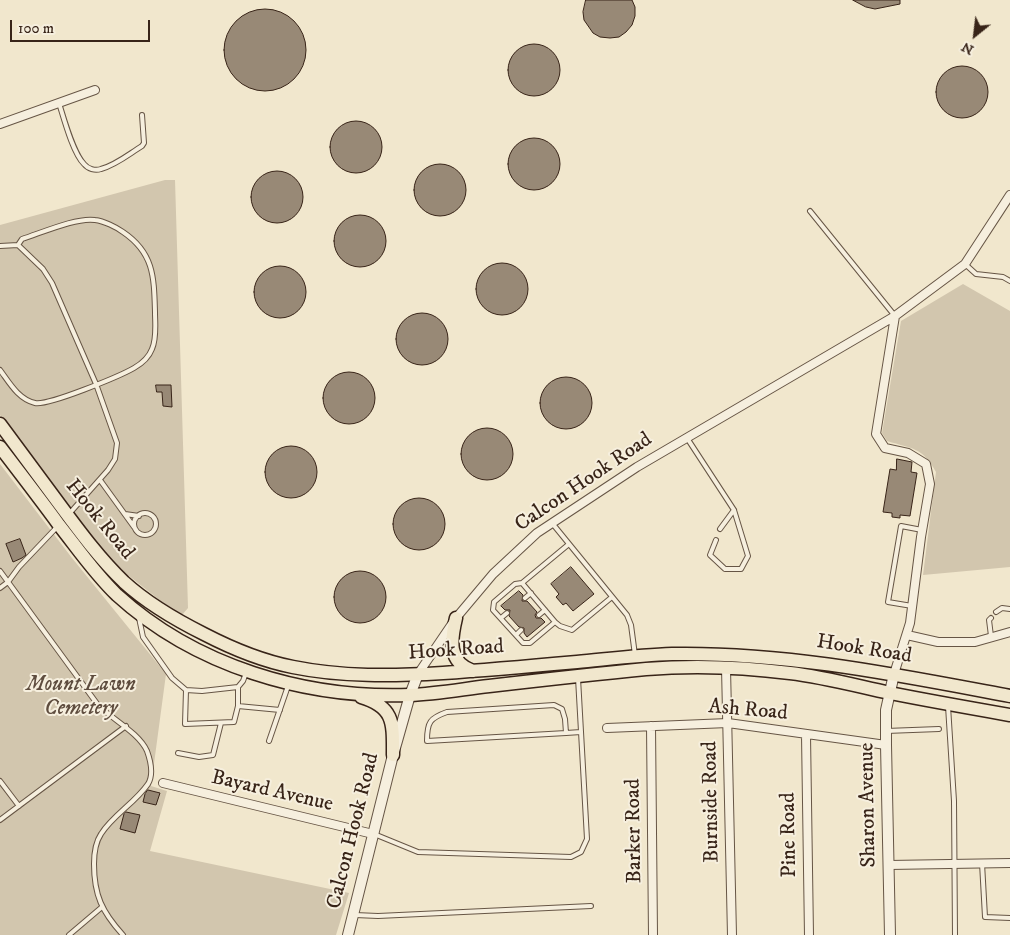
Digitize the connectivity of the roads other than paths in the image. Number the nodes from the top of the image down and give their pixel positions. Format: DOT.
graph roads {
  1 [pos="95,90"];
  2 [pos="59,103"];
  3 [pos="142,115"];
  4 [pos="0,124"];
  5 [pos="1010,195"];
  6 [pos="810,211"];
  7 [pos="18,245"];
  8 [pos="0,246"];
  9 [pos="965,264"];
  10 [pos="1010,281"];
  11 [pos="895,316"];
  12 [pos="0,370"];
  13 [pos="96,384"];
  14 [pos="0,424"];
  15 [pos="687,438"];
  16 [pos="0,447"];
  17 [pos="100,480"];
  18 [pos="734,510"];
  19 [pos="124,514"];
  20 [pos="139,516"];
  21 [pos="64,520"];
  22 [pos="552,523"];
  23 [pos="134,526"];
  24 [pos="720,529"];
  25 [pos="922,530"];
  26 [pos="716,540"];
  27 [pos="569,544"];
  28 [pos="0,571"];
  29 [pos="8,582"];
  30 [pos="522,583"];
  31 [pos="0,588"];
  32 [pos="531,593"];
  33 [pos="612,597"];
  34 [pos="525,598"];
  35 [pos="912,606"];
  36 [pos="1010,609"];
  37 [pos="545,610"];
  38 [pos="138,612"];
  39 [pos="996,612"];
  40 [pos="507,613"];
  41 [pos="539,615"];
  42 [pos="456,618"];
  43 [pos="501,618"];
  44 [pos="991,618"];
  45 [pos="555,622"];
  46 [pos="522,630"];
  47 [pos="1010,632"];
  48 [pos="516,635"];
  49 [pos="907,635"];
  50 [pos="991,636"];
  51 [pos="635,657"];
  52 [pos="726,668"];
  53 [pos="247,670"];
  54 [pos="473,671"];
  55 [pos="418,674"];
  56 [pos="894,674"];
  57 [pos="578,675"];
  58 [pos="289,684"];
  59 [pos="238,687"];
  60 [pos="186,690"];
  61 [pos="336,691"];
  62 [pos="890,693"];
  63 [pos="410,695"];
  64 [pos="1010,696"];
  65 [pos="948,704"];
  66 [pos="238,706"];
  67 [pos="280,710"];
  68 [pos="1010,715"];
  69 [pos="221,723"];
  70 [pos="728,723"];
  71 [pos="126,726"];
  72 [pos="651,726"];
  73 [pos="607,728"];
  74 [pos="939,729"];
  75 [pos="886,731"];
  76 [pos="581,732"];
  77 [pos="566,733"];
  78 [pos="806,735"];
  79 [pos="269,741"];
  80 [pos="886,745"];
  81 [pos="178,753"];
  82 [pos="393,755"];
  83 [pos="0,781"];
  84 [pos="164,784"];
  85 [pos="19,806"];
  86 [pos="0,820"];
  87 [pos="373,834"];
  88 [pos="1010,863"];
  89 [pos="953,864"];
  90 [pos="982,864"];
  91 [pos="889,865"];
  92 [pos="591,906"];
  93 [pos="102,907"];
  94 [pos="353,914"];
  95 [pos="1010,918"];
  96 [pos="68,935"];
  97 [pos="123,935"];
  98 [pos="348,935"];
  99 [pos="654,935"];
  100 [pos="732,935"];
  101 [pos="809,935"];
  102 [pos="890,935"];
  103 [pos="955,935"];
  1 -- 2 [label="street"];
  2 -- 3 [label="lane"];
  2 -- 4 [label="street"];
  5 -- 9 [label="street, Calcon Hook Road"];
  6 -- 11 [label="lane"];
  7 -- 8 [label="lane"];
  7 -- 13 [label="lane"];
  7 -- 13 [label="lane"];
  9 -- 10 [label="lane"];
  9 -- 11 [label="street, Calcon Hook Road"];
  11 -- 15 [label="street, Calcon Hook Road"];
  11 -- 25 [label="street"];
  12 -- 13 [label="lane"];
  13 -- 17 [label="lane"];
  14 -- 21 [label="main road, Hook Road"];
  15 -- 18 [label="lane"];
  15 -- 22 [label="street, Calcon Hook Road"];
  16 -- 21 [label="main road, Hook Road"];
  17 -- 19 [label="lane"];
  17 -- 21 [label="lane"];
  18 -- 24 [label="lane"];
  18 -- 26 [label="lane"];
  19 -- 20 [label="lane"];
  19 -- 23 [label="lane"];
  20 -- 23 [label="lane"];
  20 -- 23 [label="lane"];
  21 -- 29 [label="lane"];
  21 -- 38 [label="main road, Hook Road"];
  21 -- 55 [label="main road, Hook Road"];
  22 -- 27 [label="lane"];
  22 -- 42 [label="street, Calcon Hook Road"];
  25 -- 35 [label="street"];
  25 -- 35 [label="lane"];
  27 -- 30 [label="lane"];
  27 -- 33 [label="lane"];
  28 -- 29 [label="lane"];
  29 -- 31 [label="lane"];
  29 -- 71 [label="lane"];
  30 -- 32 [label="lane"];
  30 -- 43 [label="lane"];
  32 -- 34 [label="lane"];
  32 -- 37 [label="lane"];
  33 -- 45 [label="lane"];
  33 -- 51 [label="lane"];
  35 -- 49 [label="street"];
  36 -- 39 [label="lane"];
  37 -- 41 [label="lane"];
  37 -- 45 [label="lane"];
  38 -- 53 [label="main road, Hook Road"];
  38 -- 60 [label="lane"];
  40 -- 43 [label="lane"];
  42 -- 54 [label="main road"];
  42 -- 55 [label="street, Calcon Hook Road"];
  43 -- 48 [label="lane"];
  44 -- 50 [label="lane"];
  45 -- 48 [label="lane"];
  46 -- 48 [label="lane"];
  47 -- 50 [label="street"];
  49 -- 50 [label="street"];
  49 -- 56 [label="street"];
  51 -- 54 [label="main road, Hook Road"];
  51 -- 56 [label="main road, Hook Road"];
  52 -- 57 [label="main road, Hook Road"];
  52 -- 62 [label="main road, Hook Road"];
  52 -- 70 [label="street, Burnside Road"];
  53 -- 58 [label="main road, Hook Road"];
  53 -- 59 [label="lane"];
  54 -- 55 [label="main road, Hook Road"];
  55 -- 63 [label="street, Calcon Hook Road"];
  56 -- 62 [label="street, Sharon Avenue"];
  56 -- 64 [label="main road, Hook Road"];
  57 -- 63 [label="main road, Hook Road"];
  57 -- 76 [label="lane"];
  58 -- 61 [label="main road, Hook Road"];
  58 -- 67 [label="lane"];
  59 -- 60 [label="lane"];
  59 -- 66 [label="lane"];
  60 -- 69 [label="lane"];
  61 -- 63 [label="main road, Hook Road"];
  61 -- 82 [label="main road"];
  62 -- 65 [label="main road, Hook Road"];
  62 -- 75 [label="street, Sharon Avenue"];
  63 -- 82 [label="street, Calcon Hook Road"];
  65 -- 68 [label="main road, Hook Road"];
  65 -- 89 [label="lane"];
  66 -- 67 [label="lane"];
  66 -- 69 [label="lane"];
  67 -- 79 [label="lane"];
  69 -- 81 [label="lane"];
  70 -- 72 [label="street, Ash Road"];
  70 -- 78 [label="street, Ash Road"];
  70 -- 100 [label="street, Burnside Road"];
  71 -- 85 [label="lane"];
  71 -- 93 [label="lane"];
  72 -- 73 [label="street, Ash Road"];
  72 -- 99 [label="street, Barker Road"];
  74 -- 75 [label="lane"];
  75 -- 80 [label="street, Sharon Avenue"];
  76 -- 77 [label="lane"];
  76 -- 87 [label="lane"];
  77 -- 77 [label="lane"];
  78 -- 80 [label="street, Ash Road"];
  78 -- 101 [label="street, Pine Road"];
  80 -- 91 [label="street, Sharon Avenue"];
  82 -- 87 [label="street, Calcon Hook Road"];
  83 -- 85 [label="lane"];
  84 -- 87 [label="street, Bayard Avenue"];
  85 -- 86 [label="lane"];
  87 -- 94 [label="street, Calcon Hook Road"];
  88 -- 90 [label="street"];
  89 -- 90 [label="street"];
  89 -- 91 [label="street"];
  89 -- 103 [label="lane"];
  90 -- 95 [label="lane"];
  91 -- 102 [label="street, Sharon Avenue"];
  92 -- 94 [label="lane"];
  93 -- 96 [label="lane"];
  93 -- 97 [label="lane"];
  94 -- 98 [label="street, Calcon Hook Road"];
}
